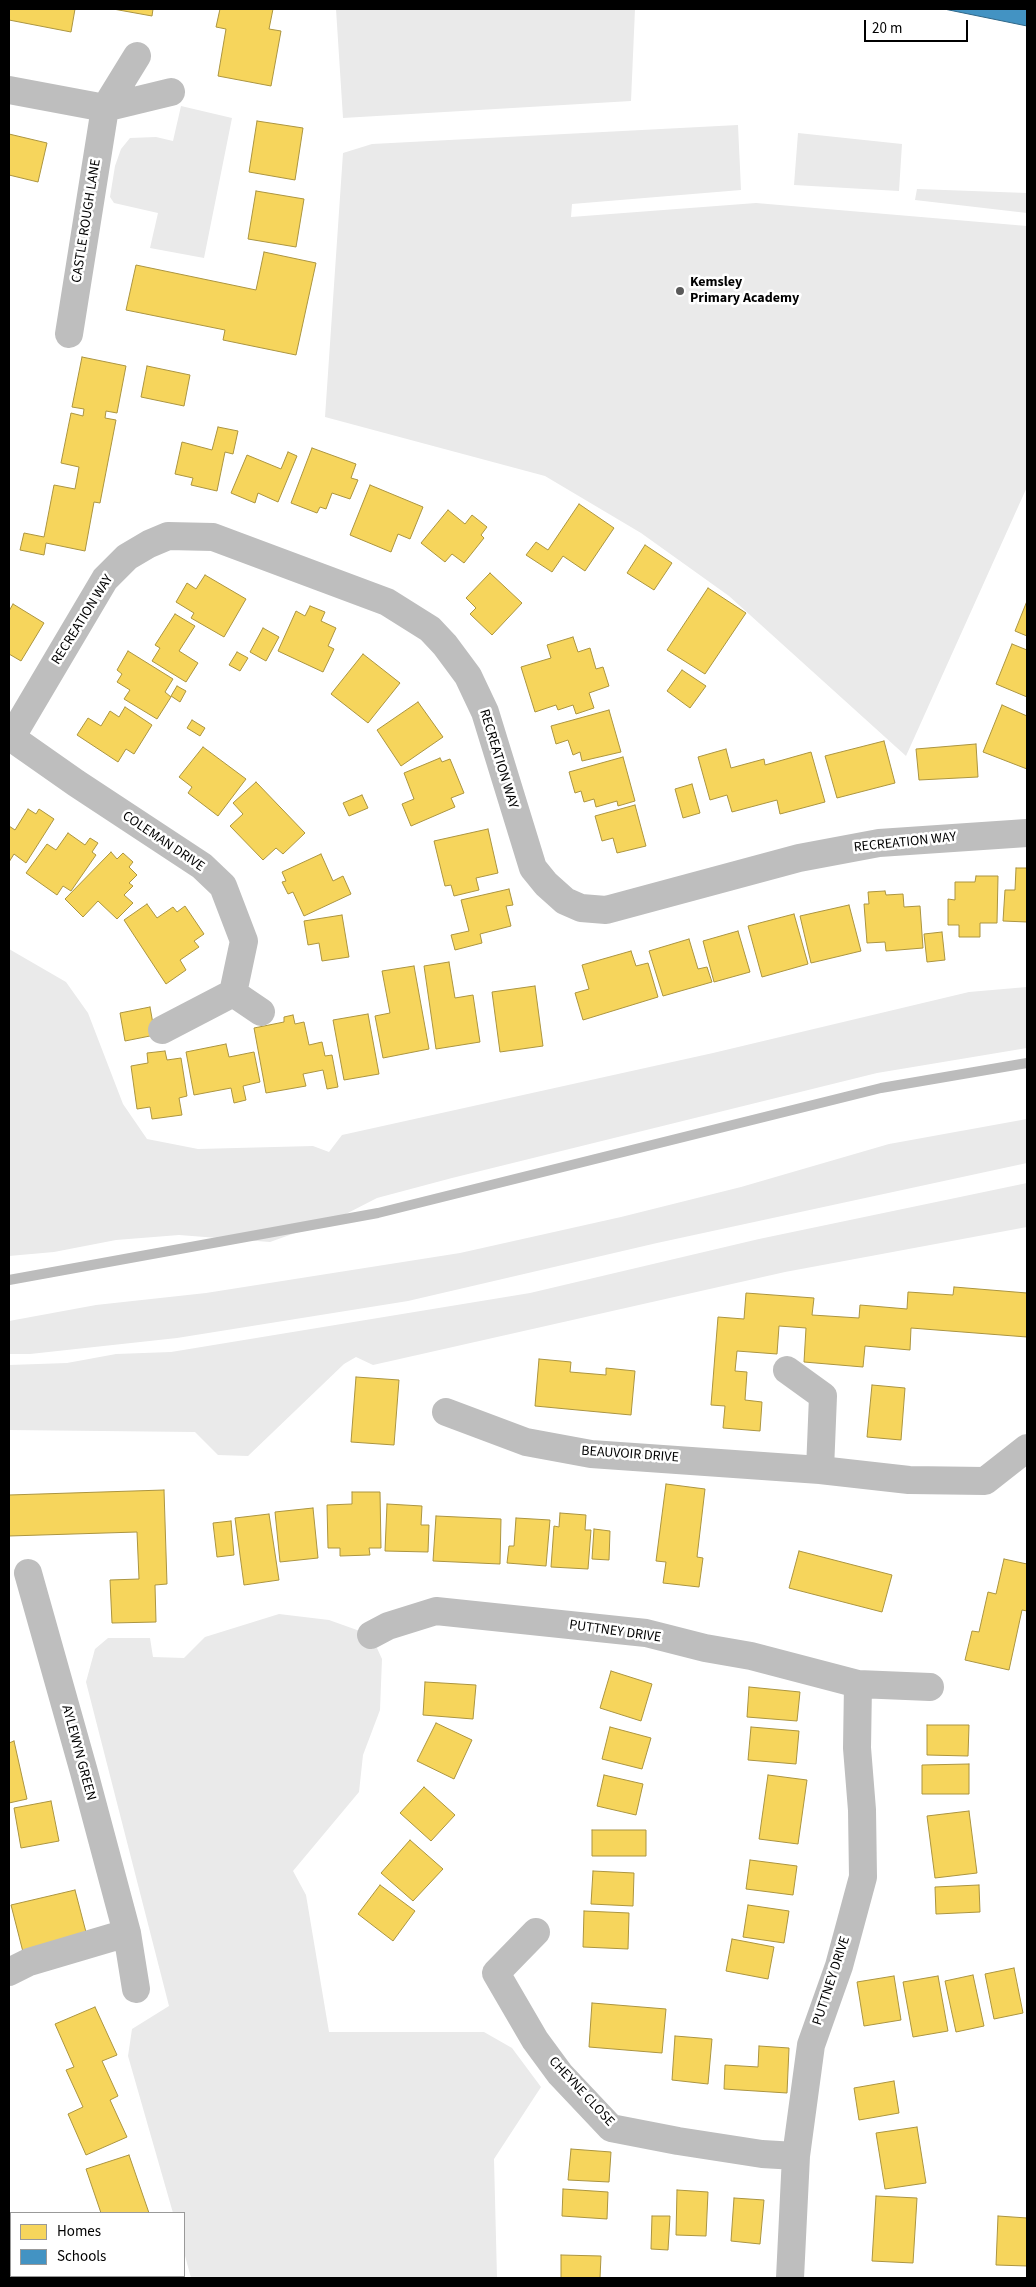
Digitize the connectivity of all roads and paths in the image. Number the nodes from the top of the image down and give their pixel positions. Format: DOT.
graph roads {
  1 [pos="137,56"];
  2 [pos="9,90"];
  3 [pos="172,92"];
  4 [pos="106,108"];
  5 [pos="69,334"];
  6 [pos="10,737"];
  7 [pos="1027,833"];
  8 [pos="233,993"];
  9 [pos="260,1012"];
  10 [pos="162,1030"];
  11 [pos="787,1370"];
  12 [pos="446,1412"];
  13 [pos="1027,1448"];
  14 [pos="820,1470"];
  15 [pos="28,1573"];
  16 [pos="371,1635"];
  17 [pos="858,1684"];
  18 [pos="930,1687"];
  19 [pos="536,1932"];
  20 [pos="127,1933"];
  21 [pos="9,1972"];
  22 [pos="136,1989"];
  23 [pos="796,2156"];
  24 [pos="790,2278"];
  1 -- 4 [label="street, CASTLE ROUGH LANE"];
  2 -- 4 [label="street"];
  3 -- 4 [label="street"];
  4 -- 5 [label="street, CASTLE ROUGH LANE"];
  6 -- 7 [label="street, RECREATION WAY"];
  6 -- 8 [label="street, COLEMAN DRIVE"];
  8 -- 9 [label="street"];
  8 -- 10 [label="street"];
  11 -- 14 [label="street"];
  12 -- 14 [label="street, BEAUVOIR DRIVE"];
  13 -- 14 [label="street, BEAUVOIR DRIVE"];
  15 -- 20 [label="street, AYLEWYN GREEN"];
  16 -- 17 [label="street, PUTTNEY DRIVE"];
  17 -- 18 [label="street, PUTTNEY DRIVE"];
  17 -- 23 [label="street, PUTTNEY DRIVE"];
  19 -- 23 [label="street, CHEYNE CLOSE"];
  20 -- 21 [label="street"];
  20 -- 22 [label="street, AYLEWYN GREEN"];
  23 -- 24 [label="street, PUTTNEY DRIVE"];
}
